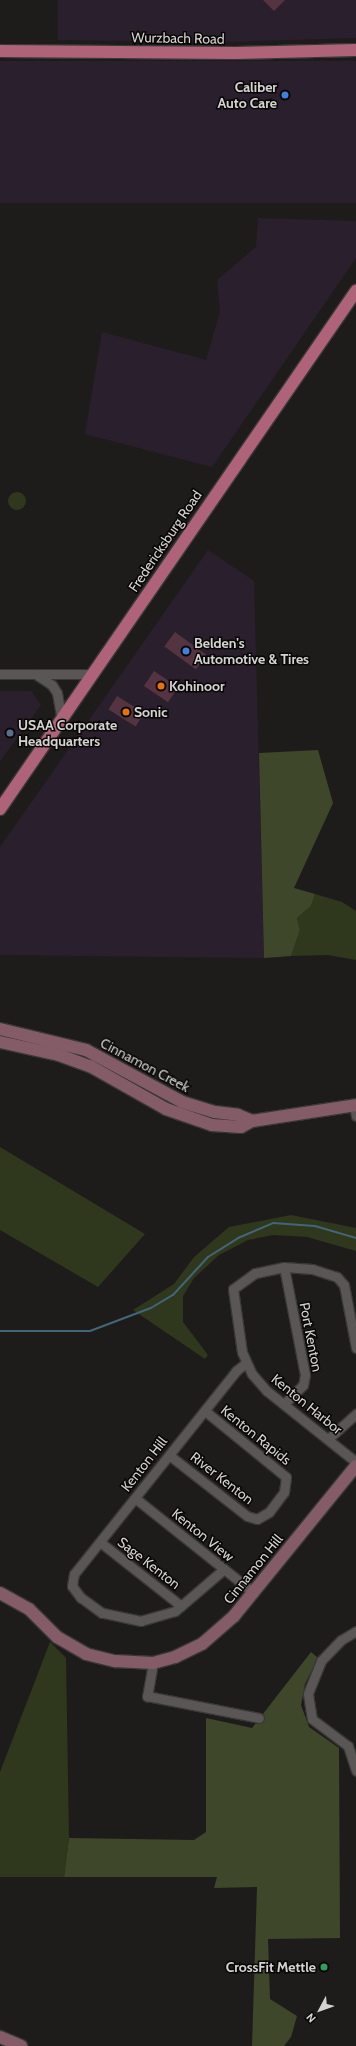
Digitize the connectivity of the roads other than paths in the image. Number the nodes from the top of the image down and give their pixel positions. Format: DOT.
graph roads {
  1 [pos="356,50"];
  2 [pos="0,51"];
  3 [pos="356,291"];
  4 [pos="0,674"];
  5 [pos="93,674"];
  6 [pos="36,675"];
  7 [pos="62,720"];
  8 [pos="0,809"];
  9 [pos="0,1029"];
  10 [pos="0,1042"];
  11 [pos="355,1109"];
  12 [pos="215,1112"];
  13 [pos="252,1121"];
  14 [pos="212,1125"];
  15 [pos="284,1267"];
  16 [pos="356,1348"];
  17 [pos="246,1363"];
  18 [pos="284,1404"];
  19 [pos="205,1410"];
  20 [pos="356,1414"];
  21 [pos="328,1439"];
  22 [pos="169,1455"];
  23 [pos="356,1462"];
  24 [pos="356,1466"];
  25 [pos="135,1498"];
  26 [pos="276,1503"];
  27 [pos="100,1542"];
  28 [pos="224,1569"];
  29 [pos="0,1593"];
  30 [pos="254,1593"];
  31 [pos="181,1606"];
  32 [pos="356,1631"];
  33 [pos="153,1663"];
  34 [pos="259,1718"];
  35 [pos="356,1770"];
  36 [pos="0,2037"];
  37 [pos="21,2046"];
  1 -- 2 [label="main road, Wurzbach Road"];
  3 -- 5 [label="main road, Fredericksburg Road"];
  4 -- 6 [label="street"];
  5 -- 6 [label="street"];
  5 -- 7 [label="main road, Fredericksburg Road"];
  6 -- 7 [label="street"];
  7 -- 8 [label="main road, Fredericksburg Road"];
  9 -- 12 [label="street, Cinnamon Creek"];
  10 -- 14 [label="street, Cinnamon Creek"];
  11 -- 13 [label="street, Cinnamon Creek"];
  12 -- 13 [label="street, Cinnamon Creek"];
  12 -- 14 [label="street"];
  13 -- 14 [label="street, Cinnamon Creek"];
  15 -- 16 [label="street"];
  15 -- 17 [label="street"];
  15 -- 18 [label="street, Port Kenton"];
  17 -- 18 [label="street, Kenton Harbor"];
  17 -- 19 [label="street, Kenton Hill"];
  18 -- 21 [label="street, Kenton Harbor"];
  19 -- 22 [label="street, Kenton Hill"];
  19 -- 26 [label="street, Kenton Rapids"];
  20 -- 21 [label="street"];
  21 -- 23 [label="street, Kenton Harbor"];
  22 -- 25 [label="street, Kenton Hill"];
  22 -- 26 [label="street, River Kenton"];
  24 -- 30 [label="street, Cinnamon Hill"];
  25 -- 27 [label="street, Kenton Hill"];
  25 -- 28 [label="street, Kenton View"];
  27 -- 31 [label="street, Sage Kenton"];
  27 -- 31 [label="street, Kenton Hill"];
  28 -- 30 [label="street, Kenton View"];
  28 -- 31 [label="street"];
  29 -- 33 [label="street"];
  30 -- 33 [label="street, Cinnamon Hill"];
  32 -- 35 [label="street"];
  33 -- 34 [label="street"];
  36 -- 37 [label="street"];
}
